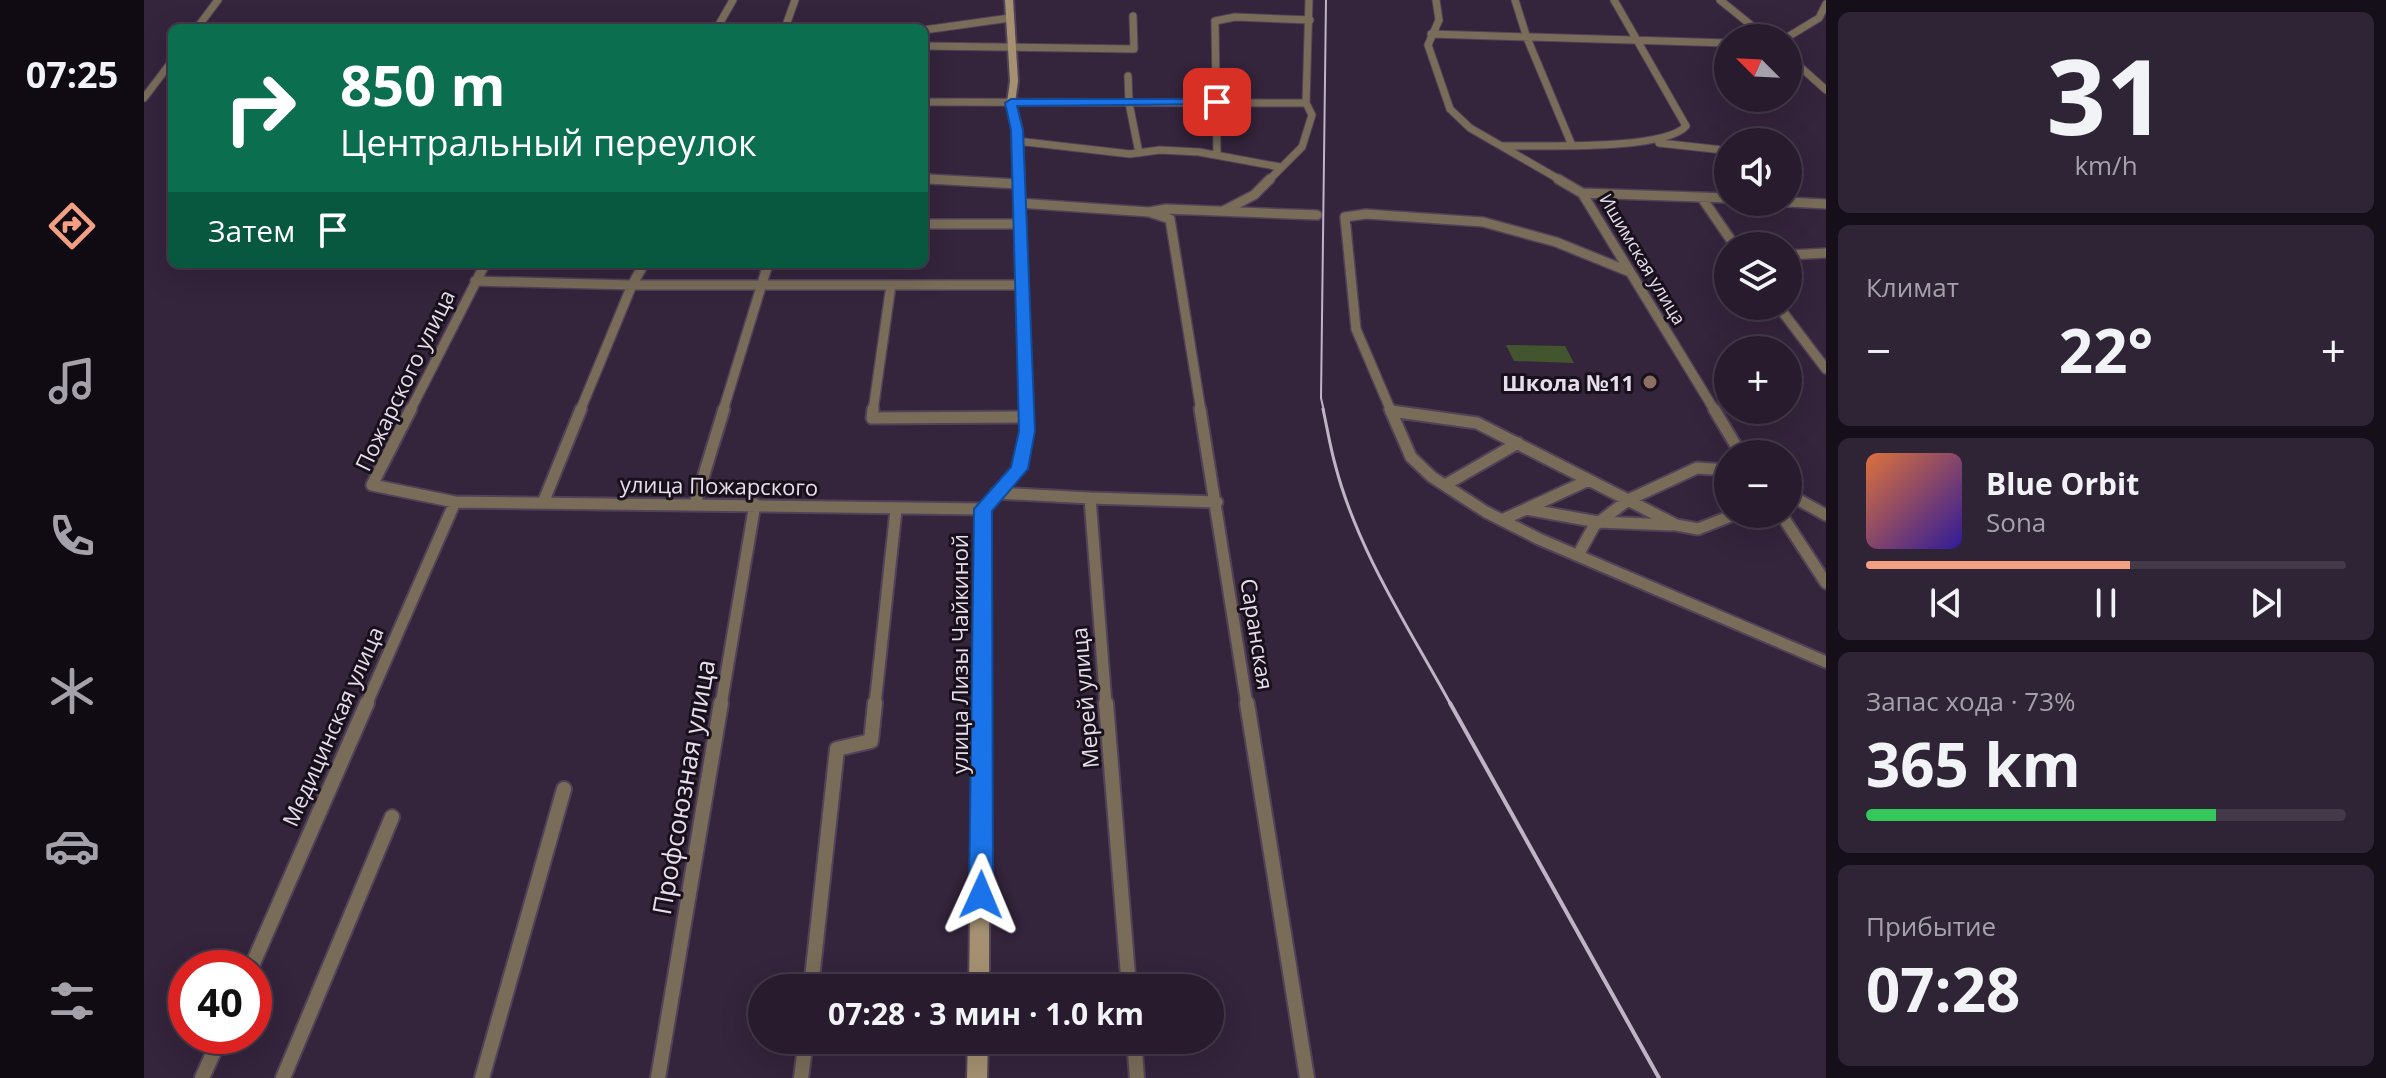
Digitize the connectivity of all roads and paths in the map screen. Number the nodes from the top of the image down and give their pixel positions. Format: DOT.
graph roads {
  1 [pos="218,0"];
  2 [pos="733,0"];
  3 [pos="795,0"];
  4 [pos="1009,0"];
  5 [pos="1309,0"];
  6 [pos="1436,0"];
  7 [pos="1515,0"];
  8 [pos="1614,0"];
  9 [pos="1720,0"];
  10 [pos="1826,4"];
  11 [pos="1133,16"];
  12 [pos="1010,18"];
  13 [pos="1310,20"];
  14 [pos="200,24"];
  15 [pos="720,24"];
  16 [pos="786,24"];
  17 [pos="1750,24"];
  18 [pos="1807,26"];
  19 [pos="1826,26"];
  20 [pos="936,28"];
  21 [pos="928,29"];
  22 [pos="1802,29"];
  23 [pos="1431,34"];
  24 [pos="1527,38"];
  25 [pos="1636,41"];
  26 [pos="1714,43"];
  27 [pos="928,46"];
  28 [pos="953,46"];
  29 [pos="1013,48"];
  30 [pos="168,66"];
  31 [pos="1802,68"];
  32 [pos="1128,76"];
  33 [pos="1826,77"];
  34 [pos="1814,78"];
  35 [pos="1826,90"];
  36 [pos="144,98"];
  37 [pos="928,102"];
  38 [pos="1217,102"];
  39 [pos="1011,103"];
  40 [pos="1129,103"];
  41 [pos="1306,103"];
  42 [pos="1017,141"];
  43 [pos="1650,142"];
  44 [pos="1571,143"];
  45 [pos="1503,146"];
  46 [pos="1714,149"];
  47 [pos="1139,153"];
  48 [pos="1217,155"];
  49 [pos="1280,167"];
  50 [pos="928,179"];
  51 [pos="1018,184"];
  52 [pos="1582,193"];
  53 [pos="1702,198"];
  54 [pos="1714,198"];
  55 [pos="1018,203"];
  56 [pos="1802,203"];
  57 [pos="1826,204"];
  58 [pos="1225,211"];
  59 [pos="1149,212"];
  60 [pos="1317,215"];
  61 [pos="928,224"];
  62 [pos="1019,224"];
  63 [pos="1725,232"];
  64 [pos="1826,253"];
  65 [pos="1802,254"];
  66 [pos="483,268"];
  67 [pos="642,268"];
  68 [pos="767,268"];
  69 [pos="1630,272"];
  70 [pos="475,281"];
  71 [pos="763,284"];
  72 [pos="632,285"];
  73 [pos="891,285"];
  74 [pos="1021,285"];
  75 [pos="1789,320"];
  76 [pos="1826,369"];
  77 [pos="1391,411"];
  78 [pos="1027,417"];
  79 [pos="1732,440"];
  80 [pos="1518,443"];
  81 [pos="1714,469"];
  82 [pos="1589,480"];
  83 [pos="1445,485"];
  84 [pos="996,493"];
  85 [pos="1090,498"];
  86 [pos="1628,500"];
  87 [pos="455,502"];
  88 [pos="1217,502"];
  89 [pos="1802,502"];
  90 [pos="543,503"];
  91 [pos="695,504"];
  92 [pos="755,504"];
  93 [pos="983,509"];
  94 [pos="1526,509"];
  95 [pos="896,510"];
  96 [pos="1826,515"];
  97 [pos="1502,520"];
  98 [pos="1598,522"];
  99 [pos="1714,523"];
  100 [pos="1676,525"];
  101 [pos="1790,528"];
  102 [pos="1578,555"];
  103 [pos="1826,583"];
  104 [pos="1826,662"];
  105 [pos="564,789"];
  106 [pos="392,817"];
  107 [pos="259,950"];
  108 [pos="813,974"];
  109 [pos="979,974"];
  110 [pos="1128,974"];
  111 [pos="213,1054"];
  112 [pos="804,1054"];
  113 [pos="978,1054"];
  114 [pos="1135,1054"];
  115 [pos="202,1078"];
  116 [pos="283,1078"];
  117 [pos="482,1078"];
  118 [pos="658,1078"];
  119 [pos="801,1078"];
  120 [pos="977,1078"];
  121 [pos="1137,1078"];
  122 [pos="1307,1078"];
  1 -- 14 [label="street"];
  2 -- 15 [label="street"];
  3 -- 16 [label="street"];
  4 -- 12 [label="street, улица Лизы Чайкиной"];
  5 -- 13 [label="street"];
  6 -- 23 [label="street, Ишимская улица"];
  7 -- 24 [label="street"];
  8 -- 25 [label="street"];
  9 -- 17 [label="street"];
  10 -- 18 [label="street"];
  11 -- 29 [label="street"];
  12 -- 20 [label="street"];
  12 -- 29 [label="street, улица Лизы Чайкиной"];
  13 -- 38 [label="street"];
  13 -- 41 [label="street"];
  18 -- 19 [label="street"];
  18 -- 22 [label="street"];
  20 -- 21 [label="street"];
  20 -- 28 [label="street"];
  23 -- 24 [label="street"];
  23 -- 45 [label="street, Ишимская улица"];
  24 -- 25 [label="street"];
  24 -- 44 [label="street"];
  25 -- 26 [label="street"];
  25 -- 43 [label="street"];
  27 -- 28 [label="street"];
  28 -- 29 [label="street"];
  29 -- 39 [label="street, улица Лизы Чайкиной"];
  30 -- 36 [label="street"];
  31 -- 34 [label="street"];
  32 -- 40 [label="street"];
  33 -- 34 [label="street"];
  34 -- 35 [label="street"];
  37 -- 39 [label="street"];
  38 -- 40 [label="street"];
  38 -- 41 [label="street"];
  38 -- 48 [label="street"];
  39 -- 40 [label="street"];
  39 -- 42 [label="street, улица Лизы Чайкиной"];
  40 -- 47 [label="street"];
  41 -- 49 [label="street"];
  42 -- 47 [label="street"];
  42 -- 51 [label="street, улица Лизы Чайкиной"];
  43 -- 44 [label="street"];
  43 -- 46 [label="street"];
  44 -- 45 [label="street"];
  45 -- 52 [label="street, Ишимская улица"];
  47 -- 48 [label="street"];
  48 -- 49 [label="street"];
  49 -- 58 [label="street"];
  50 -- 51 [label="street"];
  51 -- 55 [label="street, улица Лизы Чайкиной"];
  52 -- 53 [label="street"];
  52 -- 69 [label="street, Ишимская улица"];
  53 -- 54 [label="street"];
  53 -- 63 [label="street"];
  55 -- 59 [label="street"];
  55 -- 62 [label="street, улица Лизы Чайкиной"];
  56 -- 57 [label="street"];
  58 -- 59 [label="street"];
  58 -- 60 [label="street"];
  59 -- 88 [label="street, Саранская"];
  61 -- 62 [label="street"];
  62 -- 74 [label="street, улица Лизы Чайкиной"];
  64 -- 65 [label="street"];
  66 -- 70 [label="street, Пожарского улица"];
  67 -- 72 [label="street"];
  68 -- 71 [label="street"];
  69 -- 77 [label="street"];
  69 -- 79 [label="street, Ишимская улица"];
  70 -- 72 [label="street"];
  70 -- 87 [label="street, Пожарского улица"];
  71 -- 72 [label="street"];
  71 -- 73 [label="street"];
  71 -- 91 [label="street"];
  72 -- 90 [label="street"];
  73 -- 74 [label="street"];
  73 -- 78 [label="street"];
  74 -- 78 [label="street, улица Лизы Чайкиной"];
  75 -- 76 [label="street"];
  77 -- 80 [label="street"];
  77 -- 83 [label="street"];
  78 -- 84 [label="street, улица Лизы Чайкиной"];
  80 -- 82 [label="street"];
  80 -- 83 [label="street"];
  81 -- 86 [label="street"];
  82 -- 86 [label="street"];
  82 -- 94 [label="street"];
  83 -- 97 [label="street"];
  84 -- 85 [label="street"];
  84 -- 93 [label="street, улица Лизы Чайкиной"];
  85 -- 88 [label="street"];
  85 -- 110 [label="street, Мерей улица"];
  86 -- 98 [label="street"];
  86 -- 100 [label="street"];
  87 -- 90 [label="street, улица Пожарского"];
  87 -- 107 [label="street, Медицинская улица"];
  88 -- 122 [label="street, Саранская"];
  89 -- 96 [label="street"];
  90 -- 91 [label="street, улица Пожарского"];
  91 -- 92 [label="street, улица Пожарского"];
  92 -- 95 [label="street, улица Пожарского"];
  92 -- 118 [label="street, Профсоюзная улица"];
  93 -- 95 [label="street, улица Пожарского"];
  93 -- 109 [label="street, улица Лизы Чайкиной"];
  94 -- 97 [label="street"];
  94 -- 98 [label="street"];
  95 -- 108 [label="street"];
  97 -- 102 [label="street"];
  98 -- 100 [label="street"];
  98 -- 102 [label="street"];
  99 -- 100 [label="street"];
  101 -- 103 [label="street"];
  102 -- 104 [label="street"];
  105 -- 117 [label="street"];
  106 -- 116 [label="street"];
  111 -- 115 [label="street"];
  112 -- 119 [label="street"];
  113 -- 120 [label="street"];
  114 -- 121 [label="street"];
}
